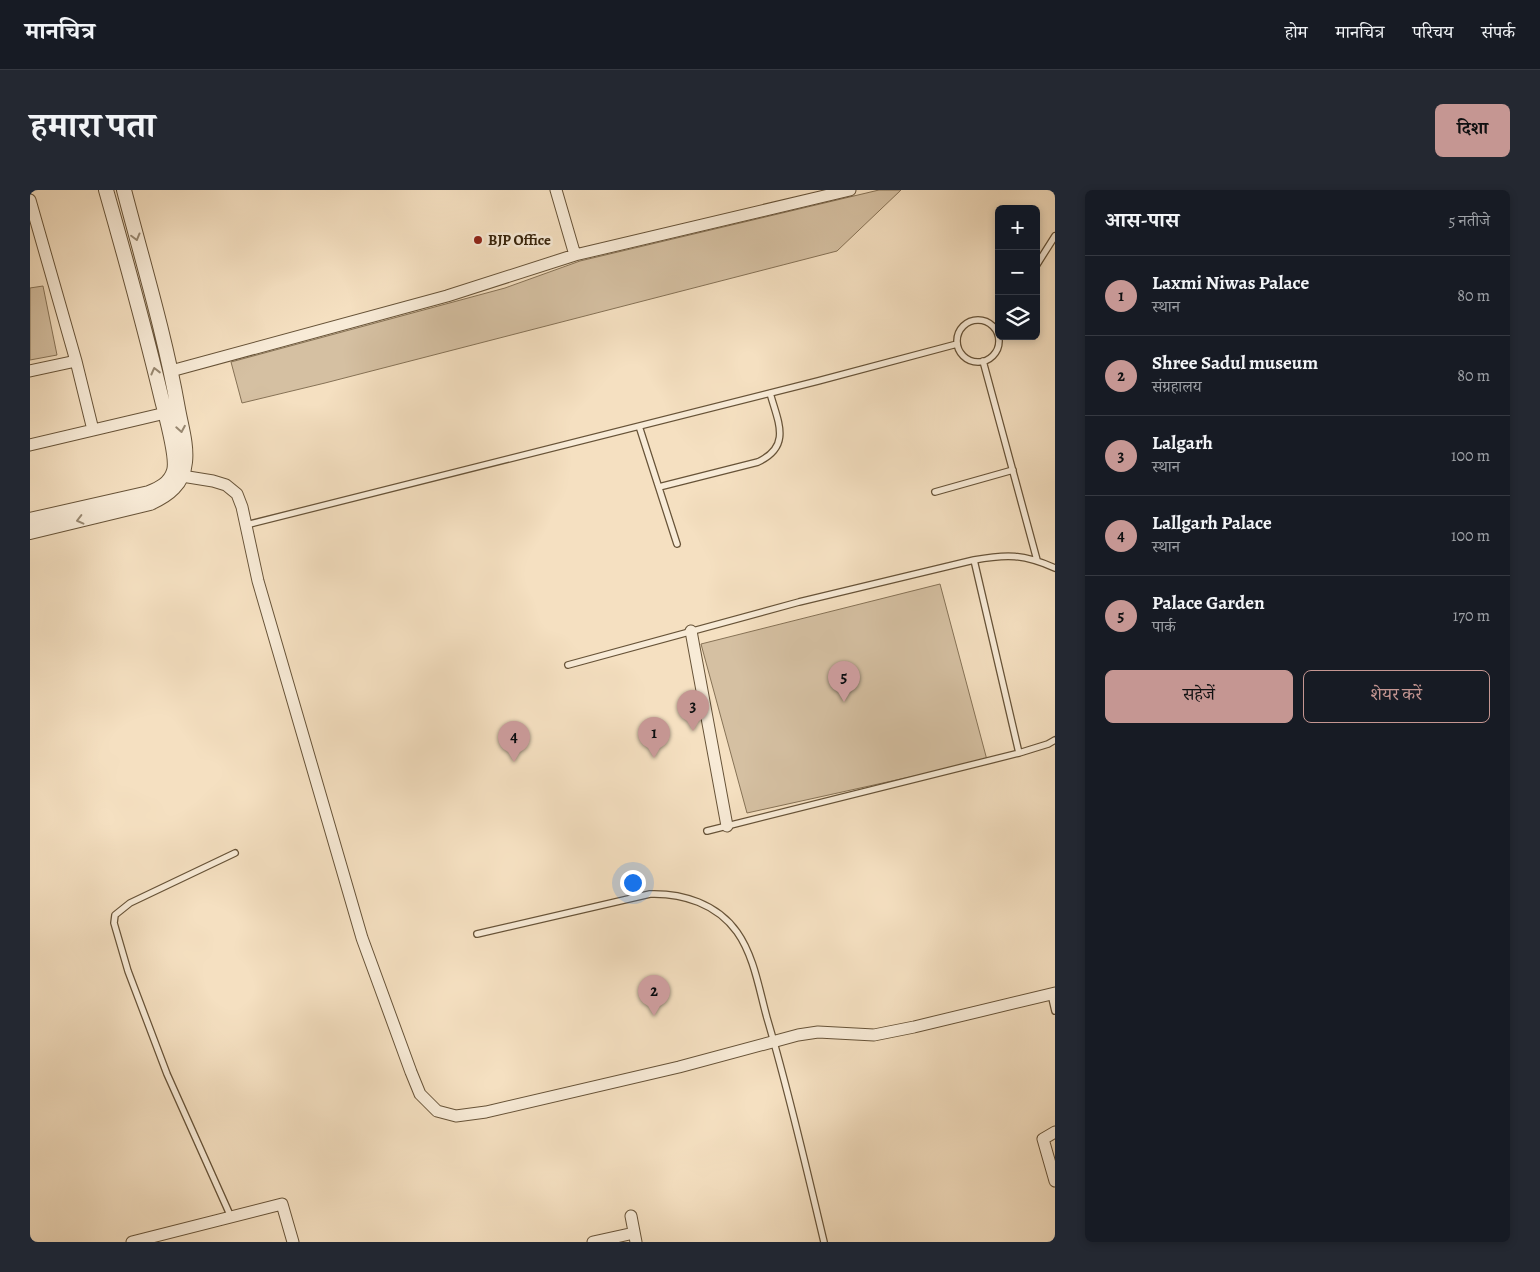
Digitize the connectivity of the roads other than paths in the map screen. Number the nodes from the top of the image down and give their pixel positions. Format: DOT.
graph roads {
  1 [pos="106,190"];
  2 [pos="124,190"];
  3 [pos="556,190"];
  4 [pos="850,190"];
  5 [pos="828,193"];
  6 [pos="30,200"];
  7 [pos="1055,236"];
  8 [pos="575,255"];
  9 [pos="1040,260"];
  10 [pos="995,326"];
  11 [pos="999,340"];
  12 [pos="957,344"];
  13 [pos="76,361"];
  14 [pos="983,362"];
  15 [pos="30,371"];
  16 [pos="171,371"];
  17 [pos="770,393"];
  18 [pos="171,411"];
  19 [pos="639,426"];
  20 [pos="92,430"];
  21 [pos="30,445"];
  22 [pos="1012,470"];
  23 [pos="182,476"];
  24 [pos="659,487"];
  25 [pos="935,492"];
  26 [pos="30,520"];
  27 [pos="246,525"];
  28 [pos="30,532"];
  29 [pos="677,544"];
  30 [pos="974,560"];
  31 [pos="1037,560"];
  32 [pos="1055,568"];
  33 [pos="691,631"];
  34 [pos="568,664"];
  35 [pos="1055,740"];
  36 [pos="1019,753"];
  37 [pos="728,826"];
  38 [pos="707,831"];
  39 [pos="235,854"];
  40 [pos="477,934"];
  41 [pos="1053,994"];
  42 [pos="1055,1011"];
  43 [pos="774,1042"];
  44 [pos="1055,1132"];
  45 [pos="1055,1181"];
  46 [pos="631,1216"];
  47 [pos="231,1217"];
  48 [pos="635,1237"];
  49 [pos="132,1242"];
  50 [pos="293,1242"];
  51 [pos="593,1242"];
  52 [pos="824,1242"];
  18 -- 1 [label="street, one-way"];
  2 -- 16 [label="street, one-way"];
  3 -- 8 [label="street"];
  4 -- 5 [label="street"];
  5 -- 8 [label="street"];
  6 -- 13 [label="street"];
  7 -- 9 [label="lane"];
  8 -- 16 [label="street"];
  10 -- 12 [label="lane"];
  11 -- 14 [label="lane"];
  12 -- 14 [label="lane"];
  12 -- 17 [label="lane"];
  13 -- 15 [label="street"];
  13 -- 20 [label="street"];
  14 -- 22 [label="lane"];
  16 -- 18 [label="street"];
  17 -- 19 [label="lane"];
  17 -- 24 [label="lane"];
  18 -- 20 [label="street"];
  18 -- 23 [label="street, one-way"];
  18 -- 26 [label="street"];
  19 -- 24 [label="lane"];
  19 -- 27 [label="lane"];
  20 -- 21 [label="street"];
  22 -- 25 [label="lane"];
  22 -- 31 [label="lane"];
  23 -- 27 [label="street"];
  23 -- 28 [label="street, one-way"];
  24 -- 29 [label="lane"];
  27 -- 43 [label="street"];
  30 -- 31 [label="lane"];
  30 -- 33 [label="lane"];
  30 -- 36 [label="lane"];
  31 -- 32 [label="lane"];
  33 -- 34 [label="lane"];
  33 -- 37 [label="street"];
  35 -- 36 [label="lane"];
  36 -- 37 [label="lane"];
  37 -- 38 [label="lane"];
  39 -- 47 [label="lane"];
  40 -- 43 [label="lane"];
  41 -- 42 [label="lane"];
  41 -- 43 [label="street"];
  43 -- 52 [label="lane"];
  44 -- 45 [label="street"];
  46 -- 48 [label="street"];
  47 -- 49 [label="street"];
  47 -- 50 [label="street"];
  48 -- 51 [label="street"];
}
